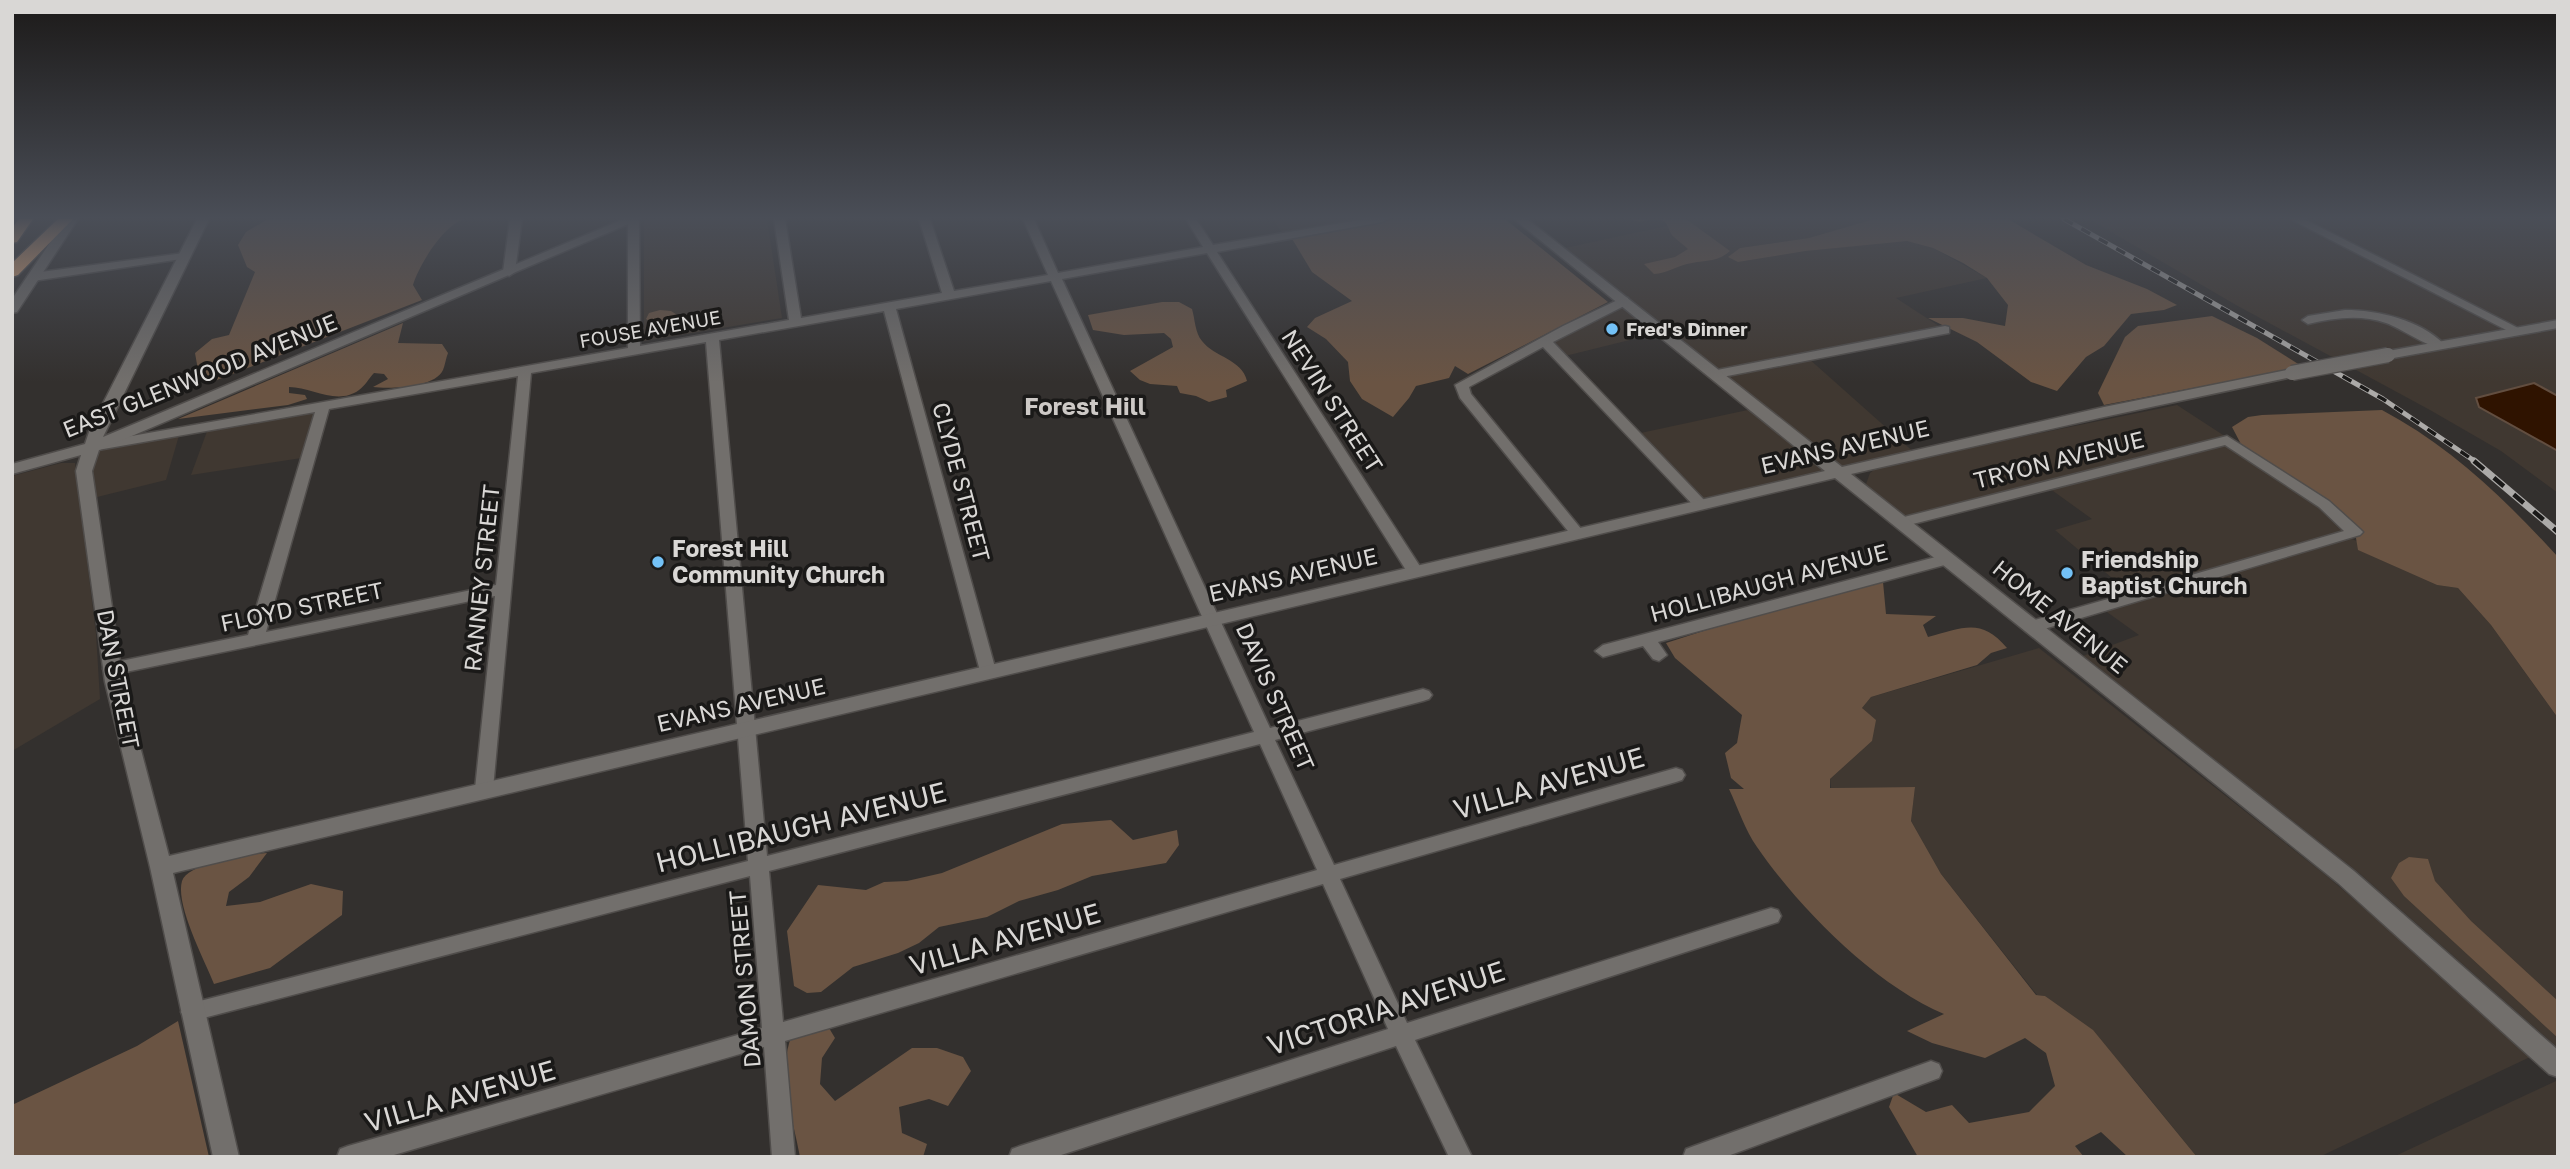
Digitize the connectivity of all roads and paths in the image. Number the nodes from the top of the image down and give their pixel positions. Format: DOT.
graph roads {
  1 [pos="35,274"];
  2 [pos="58,274"];
  3 [pos="175,274"];
  4 [pos="505,274"];
  5 [pos="633,274"];
  6 [pos="787,274"];
  7 [pos="942,274"];
  8 [pos="1068,274"];
  9 [pos="1226,274"];
  10 [pos="1589,274"];
  11 [pos="2404,274"];
  12 [pos="1054,276"];
  13 [pos="33,277"];
  14 [pos="949,295"];
  15 [pos="1624,301"];
  16 [pos="889,306"];
  17 [pos="12,309"];
  18 [pos="2308,320"];
  19 [pos="795,323"];
  20 [pos="2558,324"];
  21 [pos="1945,330"];
  22 [pos="2518,331"];
  23 [pos="712,337"];
  24 [pos="1545,341"];
  25 [pos="2438,344"];
  26 [pos="634,351"];
  27 [pos="525,370"];
  28 [pos="1717,374"];
  29 [pos="323,406"];
  30 [pos="90,448"];
  31 [pos="12,469"];
  32 [pos="1840,472"];
  33 [pos="1700,504"];
  34 [pos="1901,522"];
  35 [pos="1577,533"];
  36 [pos="1947,559"];
  37 [pos="1415,571"];
  38 [pos="503,589"];
  39 [pos="1213,619"];
  40 [pos="2034,626"];
  41 [pos="255,640"];
  42 [pos="1647,640"];
  43 [pos="1603,652"];
  44 [pos="1659,655"];
  45 [pos="111,669"];
  46 [pos="988,671"];
  47 [pos="1423,695"];
  48 [pos="747,727"];
  49 [pos="1265,736"];
  50 [pos="1676,775"];
  51 [pos="484,789"];
  52 [pos="759,866"];
  53 [pos="161,867"];
  54 [pos="1330,875"];
  55 [pos="1771,916"];
  56 [pos="192,1012"];
  57 [pos="775,1032"];
  58 [pos="1401,1032"];
  59 [pos="2558,1066"];
  60 [pos="1931,1071"];
  61 [pos="226,1157"];
  62 [pos="348,1157"];
  63 [pos="784,1157"];
  64 [pos="1020,1157"];
  65 [pos="1461,1157"];
  66 [pos="1694,1157"];
  1 -- 13 [label="street"];
  2 -- 13 [label="street"];
  3 -- 30 [label="street, DAN STREET"];
  4 -- 30 [label="street, EAST GLENWOOD AVENUE"];
  5 -- 26 [label="street"];
  6 -- 19 [label="street"];
  7 -- 14 [label="street"];
  8 -- 12 [label="street, FOUSE AVENUE"];
  9 -- 37 [label="street, NEVIN STREET"];
  10 -- 15 [label="street, HOME AVENUE"];
  11 -- 22 [label="street"];
  12 -- 14 [label="street, FOUSE AVENUE"];
  12 -- 39 [label="street, DAVIS STREET"];
  13 -- 17 [label="street"];
  14 -- 16 [label="street, FOUSE AVENUE"];
  15 -- 24 [label="street"];
  15 -- 28 [label="street, HOME AVENUE"];
  16 -- 19 [label="street, FOUSE AVENUE"];
  16 -- 46 [label="street, CLYDE STREET"];
  18 -- 25 [label="street"];
  19 -- 23 [label="street, FOUSE AVENUE"];
  20 -- 22 [label="street, EVANS AVENUE"];
  21 -- 28 [label="street"];
  22 -- 25 [label="street, EVANS AVENUE"];
  23 -- 26 [label="street, FOUSE AVENUE"];
  23 -- 48 [label="street, DAMON STREET"];
  24 -- 33 [label="street"];
  24 -- 35 [label="street"];
  25 -- 32 [label="street, EVANS AVENUE, bridge"];
  26 -- 27 [label="street, FOUSE AVENUE"];
  27 -- 29 [label="street, FOUSE AVENUE"];
  27 -- 38 [label="street, RANNEY STREET"];
  28 -- 32 [label="street, HOME AVENUE"];
  29 -- 30 [label="street, FOUSE AVENUE"];
  29 -- 41 [label="street"];
  30 -- 31 [label="street, EAST GLENWOOD AVENUE"];
  30 -- 45 [label="street, DAN STREET"];
  32 -- 33 [label="street, EVANS AVENUE"];
  32 -- 34 [label="street, HOME AVENUE"];
  33 -- 35 [label="street, EVANS AVENUE"];
  34 -- 36 [label="street, HOME AVENUE"];
  34 -- 40 [label="street, TRYON AVENUE"];
  35 -- 37 [label="street, EVANS AVENUE"];
  36 -- 40 [label="street, HOME AVENUE"];
  36 -- 42 [label="street, HOLLIBAUGH AVENUE"];
  37 -- 39 [label="street, EVANS AVENUE"];
  38 -- 41 [label="street, FLOYD STREET"];
  38 -- 51 [label="street, RANNEY STREET"];
  39 -- 46 [label="street, EVANS AVENUE"];
  39 -- 49 [label="street, DAVIS STREET"];
  40 -- 59 [label="street, HOME AVENUE"];
  41 -- 45 [label="street, FLOYD STREET"];
  42 -- 43 [label="street, HOLLIBAUGH AVENUE"];
  42 -- 44 [label="street"];
  45 -- 53 [label="street, DAN STREET"];
  46 -- 48 [label="street, EVANS AVENUE"];
  47 -- 49 [label="street, HOLLIBAUGH AVENUE"];
  48 -- 51 [label="street, EVANS AVENUE"];
  48 -- 52 [label="street, DAMON STREET"];
  49 -- 52 [label="street, HOLLIBAUGH AVENUE"];
  49 -- 54 [label="street, DAVIS STREET"];
  50 -- 54 [label="street, VILLA AVENUE"];
  51 -- 53 [label="street, EVANS AVENUE"];
  52 -- 56 [label="street, HOLLIBAUGH AVENUE"];
  52 -- 57 [label="street, DAMON STREET"];
  53 -- 56 [label="street, DAN STREET"];
  54 -- 57 [label="street, VILLA AVENUE"];
  54 -- 58 [label="street, DAVIS STREET"];
  55 -- 58 [label="street, VICTORIA AVENUE"];
  56 -- 61 [label="street, DAN STREET"];
  57 -- 62 [label="street, VILLA AVENUE"];
  57 -- 63 [label="street, DAMON STREET"];
  58 -- 64 [label="street, VICTORIA AVENUE"];
  58 -- 65 [label="street, DAVIS STREET"];
  60 -- 66 [label="street"];
}
